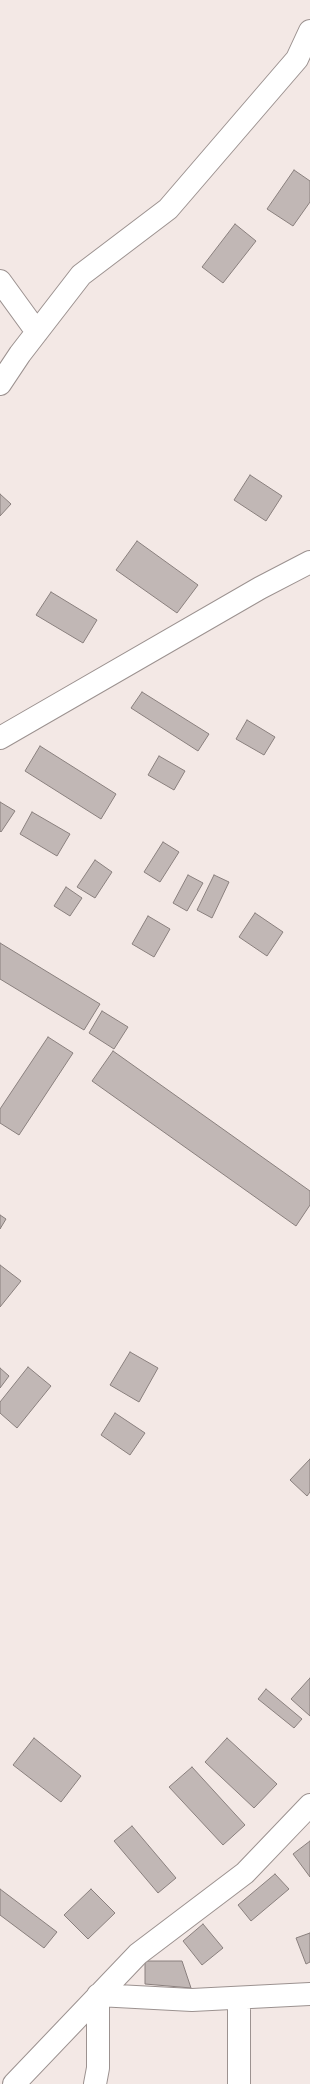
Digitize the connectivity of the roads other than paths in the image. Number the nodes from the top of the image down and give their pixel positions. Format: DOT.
graph roads {
  1 [pos="310,32"];
  2 [pos="0,281"];
  3 [pos="37,332"];
  4 [pos="0,384"];
  5 [pos="310,562"];
  6 [pos="0,738"];
  7 [pos="310,1805"];
  8 [pos="310,1994"];
  9 [pos="98,1995"];
  10 [pos="239,1998"];
  11 [pos="14,2084"];
  12 [pos="95,2084"];
  13 [pos="239,2084"];
  1 -- 3 [label="street"];
  2 -- 3 [label="street"];
  3 -- 4 [label="street"];
  5 -- 6 [label="street"];
  7 -- 9 [label="street"];
  8 -- 10 [label="street"];
  9 -- 10 [label="street"];
  9 -- 11 [label="street"];
  9 -- 12 [label="street"];
  10 -- 13 [label="street"];
}
